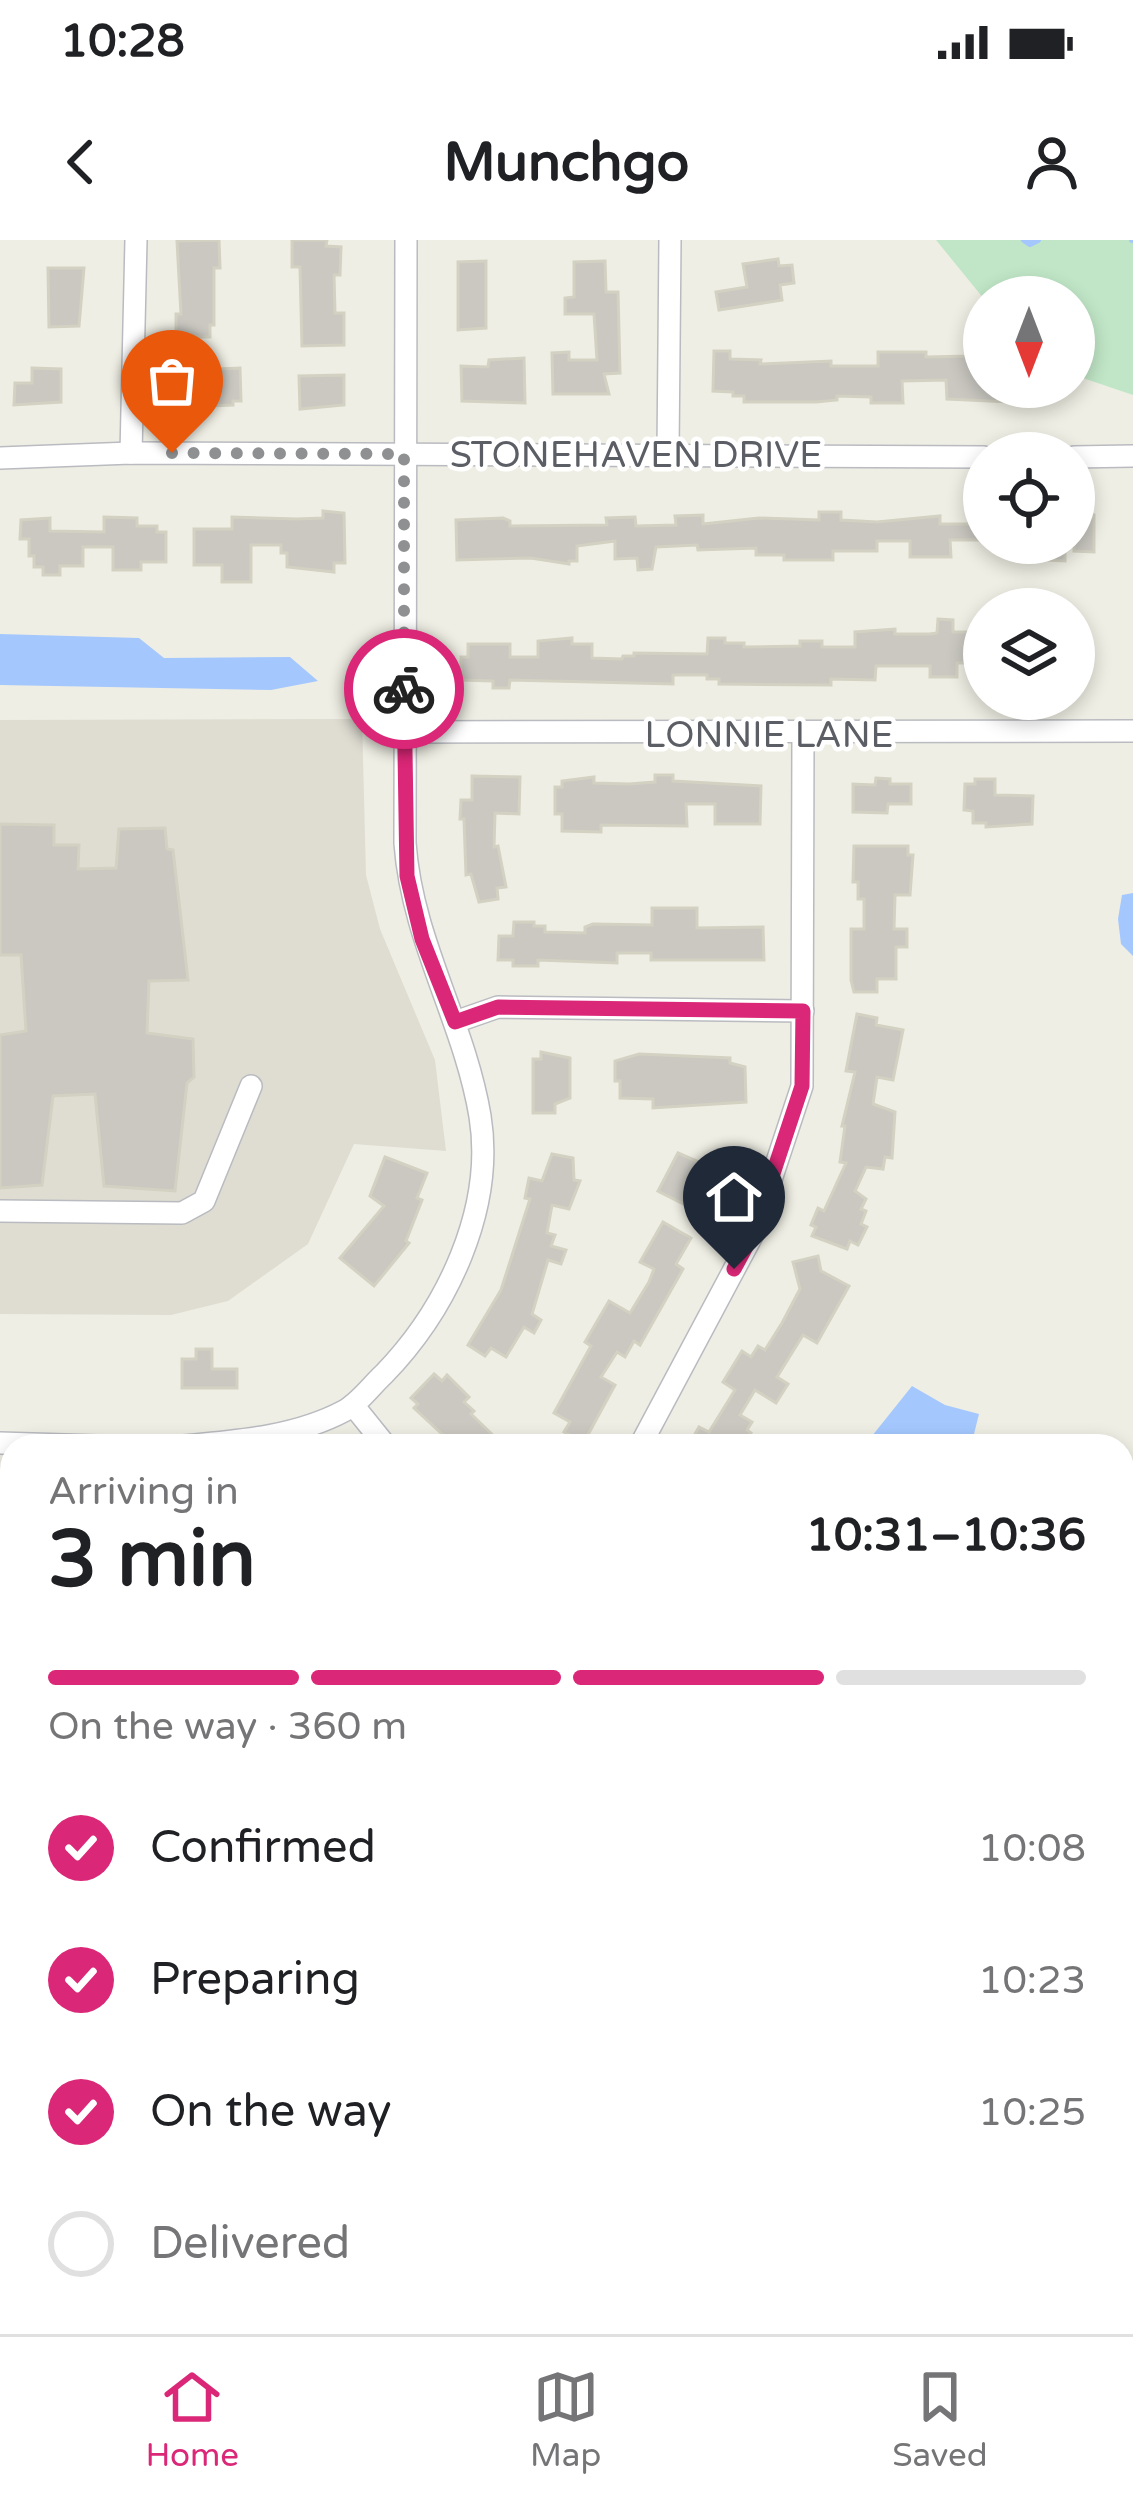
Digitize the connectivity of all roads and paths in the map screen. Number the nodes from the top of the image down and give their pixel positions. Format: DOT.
graph roads {
  1 [pos="136,240"];
  2 [pos="406,240"];
  3 [pos="670,240"];
  4 [pos="668,452"];
  5 [pos="131,453"];
  6 [pos="404,454"];
  7 [pos="1133,456"];
  8 [pos="963,457"];
  9 [pos="1095,457"];
  10 [pos="0,458"];
  11 [pos="1133,731"];
  12 [pos="405,733"];
  13 [pos="803,734"];
  14 [pos="803,1011"];
  15 [pos="455,1022"];
  16 [pos="251,1086"];
  17 [pos="0,1211"];
  18 [pos="352,1405"];
  19 [pos="274,1434"];
  20 [pos="376,1434"];
  21 [pos="646,1434"];
  1 -- 5 [label="street"];
  2 -- 6 [label="street"];
  3 -- 4 [label="street"];
  4 -- 6 [label="street, STONEHAVEN DRIVE"];
  4 -- 8 [label="street, STONEHAVEN DRIVE"];
  5 -- 6 [label="street, STONEHAVEN DRIVE"];
  5 -- 10 [label="street, STONEHAVEN DRIVE"];
  6 -- 12 [label="street"];
  7 -- 9 [label="street"];
  11 -- 13 [label="street, LONNIE LANE"];
  12 -- 13 [label="street, LONNIE LANE"];
  12 -- 15 [label="street"];
  13 -- 14 [label="street"];
  14 -- 15 [label="street"];
  14 -- 21 [label="street"];
  15 -- 18 [label="street"];
  16 -- 17 [label="street"];
  18 -- 19 [label="street"];
  18 -- 20 [label="street"];
}
